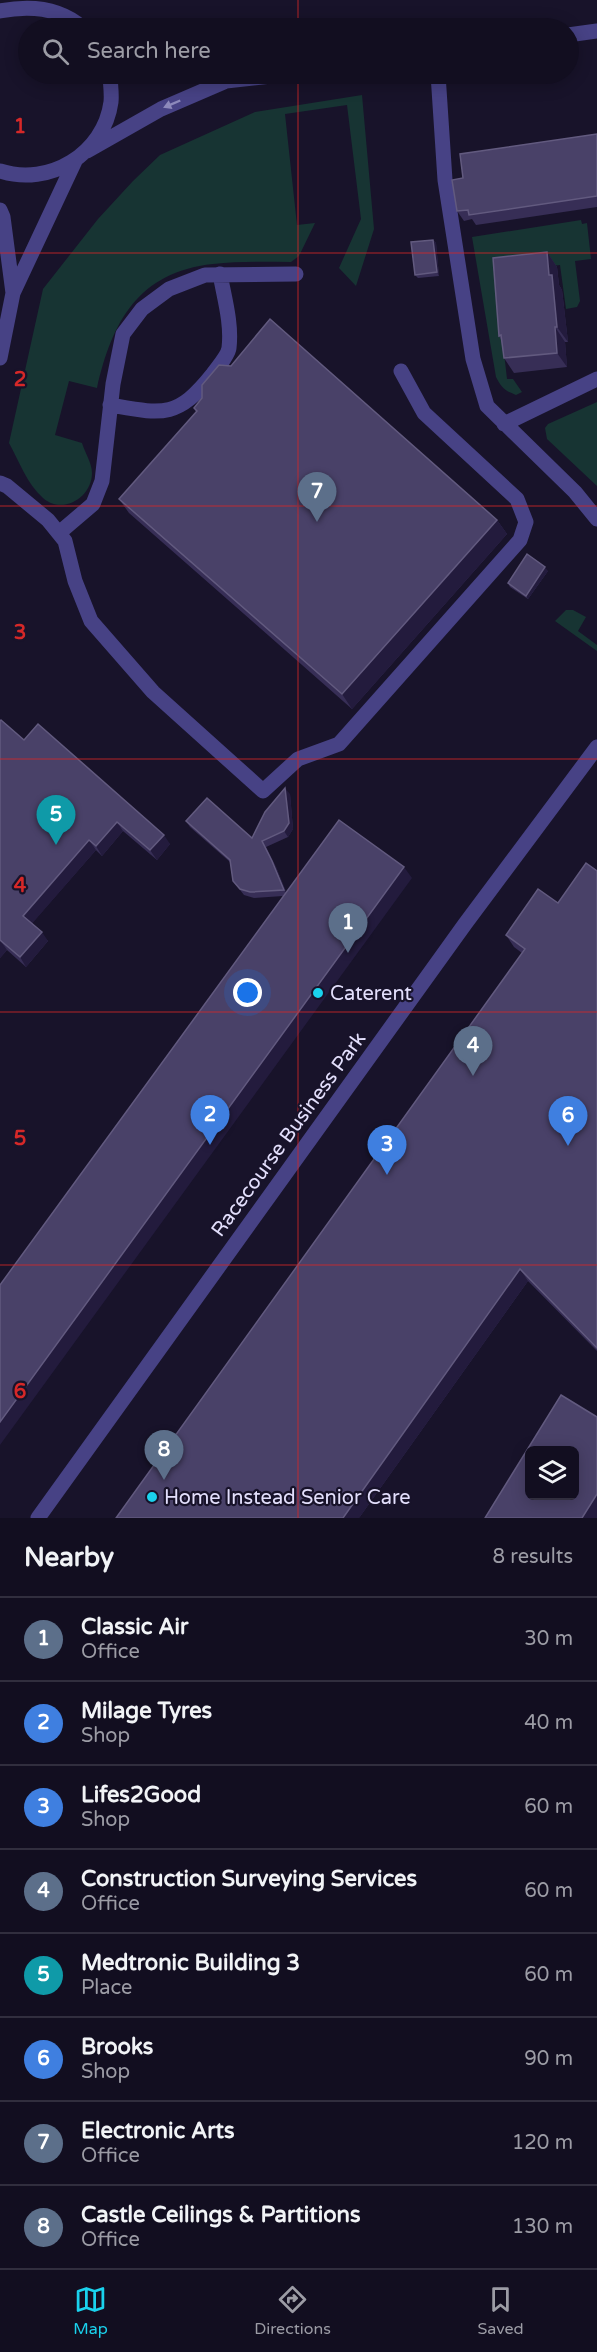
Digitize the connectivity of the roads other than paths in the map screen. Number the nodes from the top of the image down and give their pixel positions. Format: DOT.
graph roads {
  1 [pos="56,0"];
  2 [pos="0,11"];
  3 [pos="69,17"];
  4 [pos="597,31"];
  5 [pos="579,33"];
  6 [pos="110,84"];
  7 [pos="219,84"];
  8 [pos="439,84"];
  9 [pos="87,150"];
  10 [pos="75,161"];
  11 [pos="0,171"];
  12 [pos="0,210"];
  13 [pos="220,274"];
  14 [pos="296,274"];
  15 [pos="13,293"];
  16 [pos="0,358"];
  17 [pos="402,371"];
  18 [pos="597,380"];
  19 [pos="110,405"];
  20 [pos="504,424"];
  21 [pos="0,483"];
  22 [pos="597,519"];
  23 [pos="59,533"];
  24 [pos="597,747"];
  25 [pos="38,1518"];
  1 -- 3 [label="street"];
  2 -- 3 [label="street"];
  4 -- 5 [label="street"];
  6 -- 9 [label="street"];
  7 -- 9 [label="street, one-way"];
  8 -- 20 [label="street"];
  9 -- 10 [label="street"];
  10 -- 11 [label="street"];
  10 -- 15 [label="street"];
  12 -- 15 [label="street"];
  13 -- 14 [label="street"];
  13 -- 19 [label="street"];
  13 -- 19 [label="street"];
  15 -- 16 [label="street"];
  17 -- 23 [label="street"];
  18 -- 20 [label="street"];
  19 -- 23 [label="street"];
  20 -- 22 [label="street"];
  21 -- 23 [label="street"];
  24 -- 25 [label="street, Racecourse Business Park"];
}
